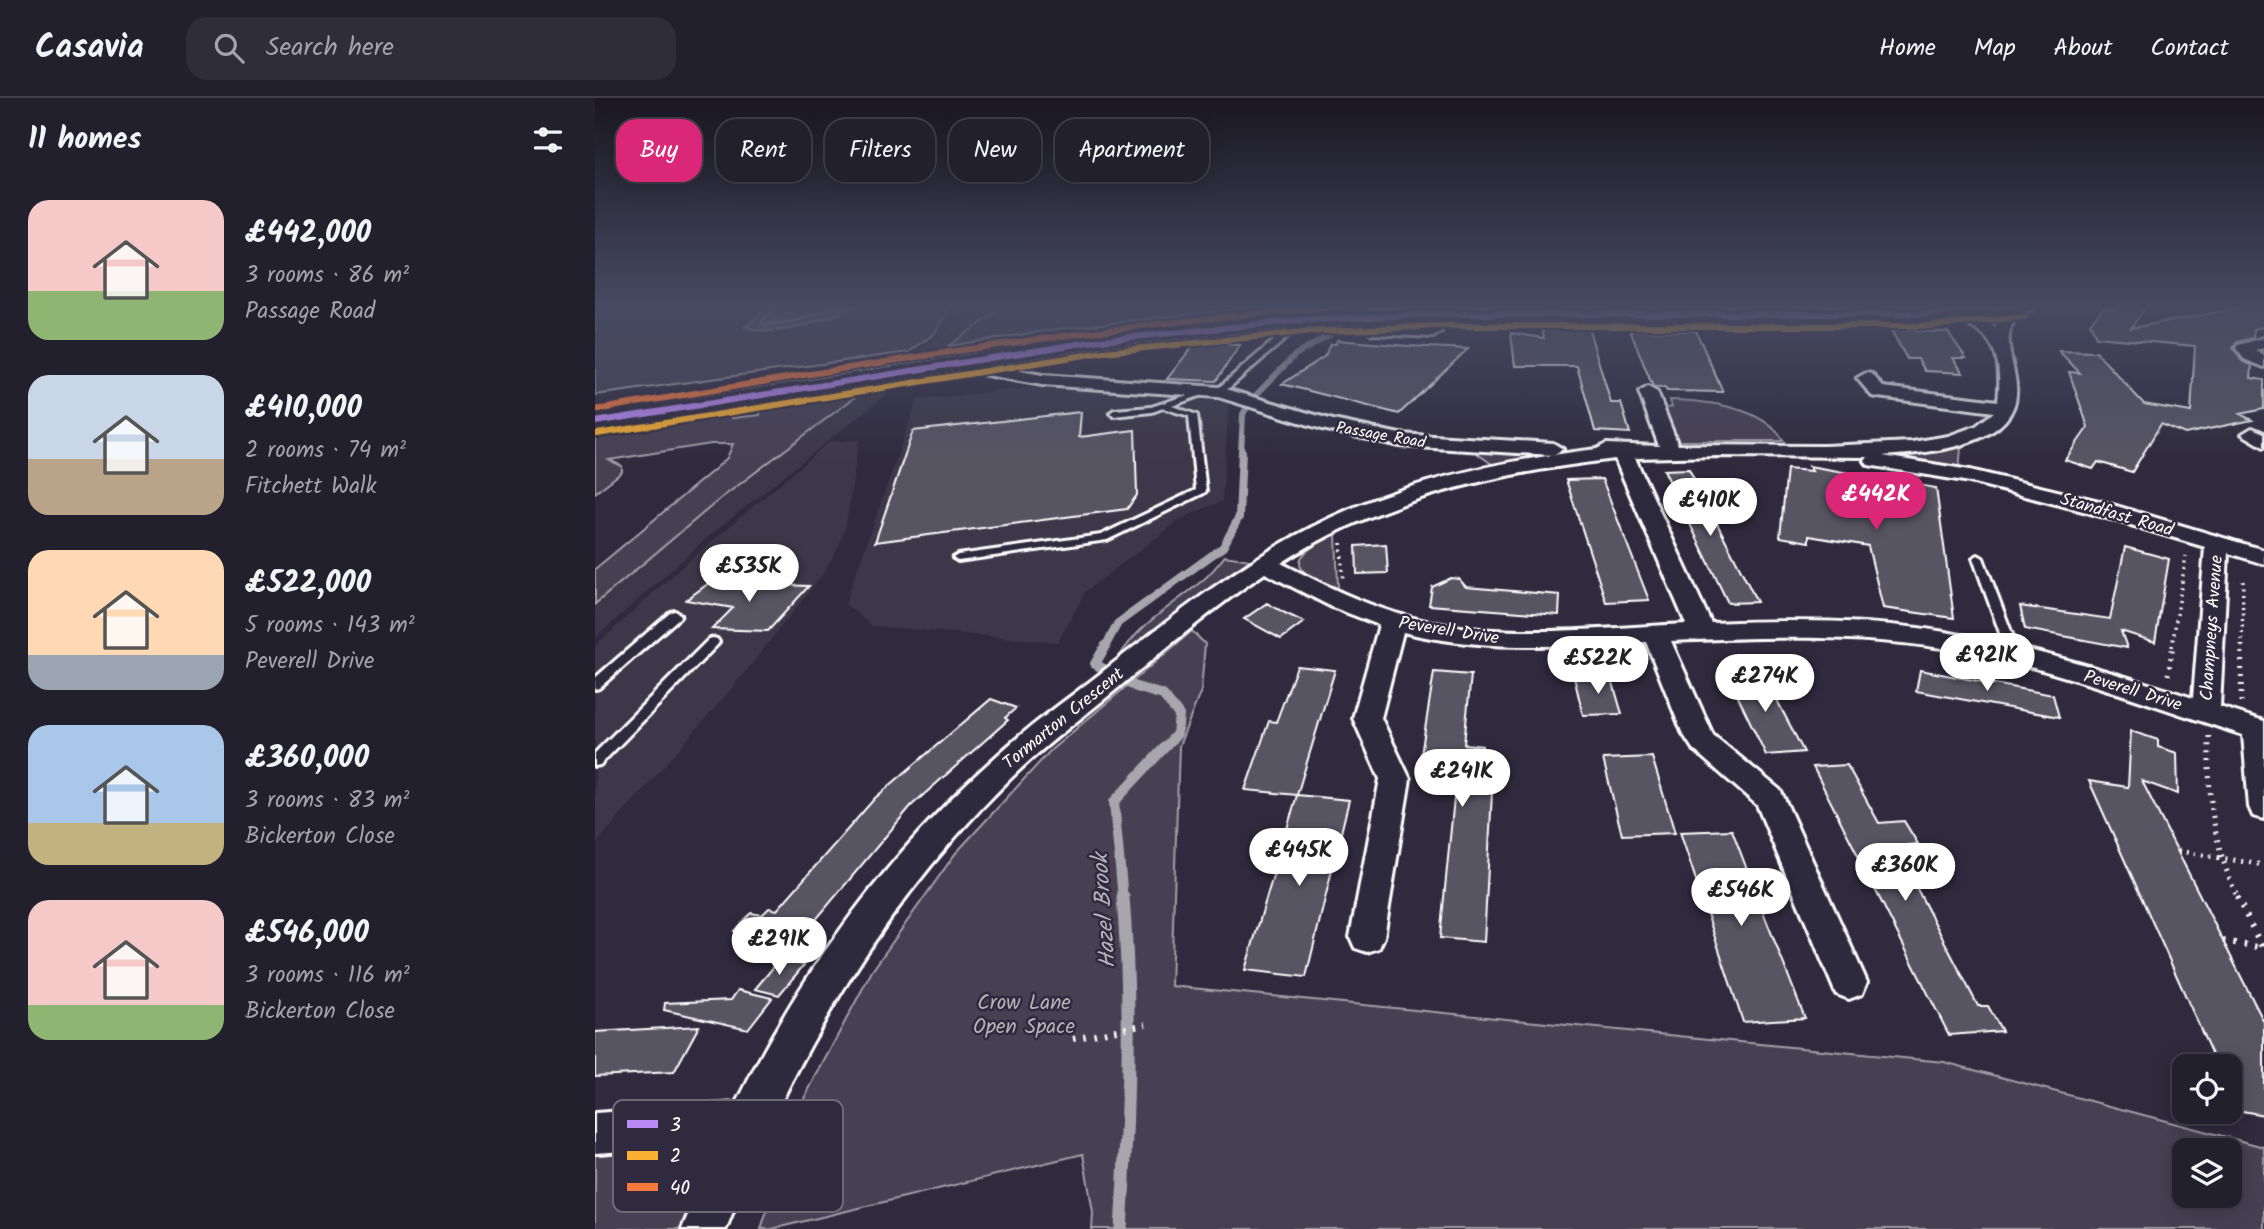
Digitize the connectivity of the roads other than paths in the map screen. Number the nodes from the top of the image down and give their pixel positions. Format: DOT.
graph roads {
  1 [pos="965,358"];
  2 [pos="1253,358"];
  3 [pos="2003,358"];
  4 [pos="941,361"];
  5 [pos="863,372"];
  6 [pos="1170,388"];
  7 [pos="1877,391"];
  8 [pos="1214,392"];
  9 [pos="1656,400"];
  10 [pos="595,406"];
  11 [pos="1164,406"];
  12 [pos="2005,408"];
  13 [pos="1114,413"];
  14 [pos="595,422"];
  15 [pos="1968,438"];
  16 [pos="1452,445"];
  17 [pos="1670,450"];
  18 [pos="1622,452"];
  19 [pos="1821,453"];
  20 [pos="1483,474"];
  21 [pos="1970,476"];
  22 [pos="2217,543"];
  23 [pos="2254,554"];
  24 [pos="958,558"];
  25 [pos="1978,558"];
  26 [pos="1262,563"];
  27 [pos="675,615"];
  28 [pos="1393,621"];
  29 [pos="1702,632"];
  30 [pos="1655,634"];
  31 [pos="713,642"];
  32 [pos="2014,655"];
  33 [pos="595,685"];
  34 [pos="2208,713"];
  35 [pos="2254,728"];
  36 [pos="595,761"];
  37 [pos="2264,807"];
  38 [pos="1367,937"];
  39 [pos="1849,982"];
  40 [pos="762,1100"];
  41 [pos="613,1132"];
  42 [pos="595,1133"];
  43 [pos="711,1212"];
  44 [pos="704,1229"];
  1 -- 4 [label="main road"];
  2 -- 8 [label="lane"];
  3 -- 12 [label="street"];
  4 -- 5 [label="main road"];
  4 -- 6 [label="street, Passage Road"];
  5 -- 10 [label="main road"];
  5 -- 14 [label="main road"];
  6 -- 8 [label="street, Passage Road"];
  6 -- 11 [label="lane"];
  7 -- 12 [label="street"];
  8 -- 11 [label="lane"];
  8 -- 16 [label="street, Passage Road"];
  9 -- 17 [label="street"];
  11 -- 13 [label="lane"];
  11 -- 24 [label="lane"];
  12 -- 15 [label="street, Passage Road"];
  15 -- 19 [label="street, Passage Road"];
  15 -- 21 [label="street"];
  16 -- 18 [label="street, Passage Road"];
  16 -- 20 [label="street"];
  17 -- 18 [label="street, Passage Road"];
  17 -- 19 [label="street, Passage Road"];
  18 -- 20 [label="street, Tormarton Crescent"];
  18 -- 29 [label="street"];
  19 -- 21 [label="street, Passage Road"];
  20 -- 26 [label="street, Tormarton Crescent"];
  21 -- 22 [label="street, Standfast Road"];
  22 -- 23 [label="street, Standfast Road"];
  22 -- 34 [label="street, Champneys Avenue"];
  25 -- 32 [label="lane"];
  26 -- 28 [label="street, Peverell Drive"];
  26 -- 40 [label="street, Tormarton Crescent"];
  27 -- 33 [label="lane"];
  28 -- 30 [label="street, Peverell Drive"];
  28 -- 38 [label="street"];
  29 -- 30 [label="street, Peverell Drive"];
  29 -- 32 [label="street, Peverell Drive"];
  30 -- 39 [label="street"];
  31 -- 36 [label="lane"];
  32 -- 34 [label="street, Peverell Drive"];
  34 -- 35 [label="street, Peverell Drive"];
  35 -- 37 [label="street"];
  41 -- 42 [label="street"];
  43 -- 44 [label="street, Tormarton Crescent"];
}
